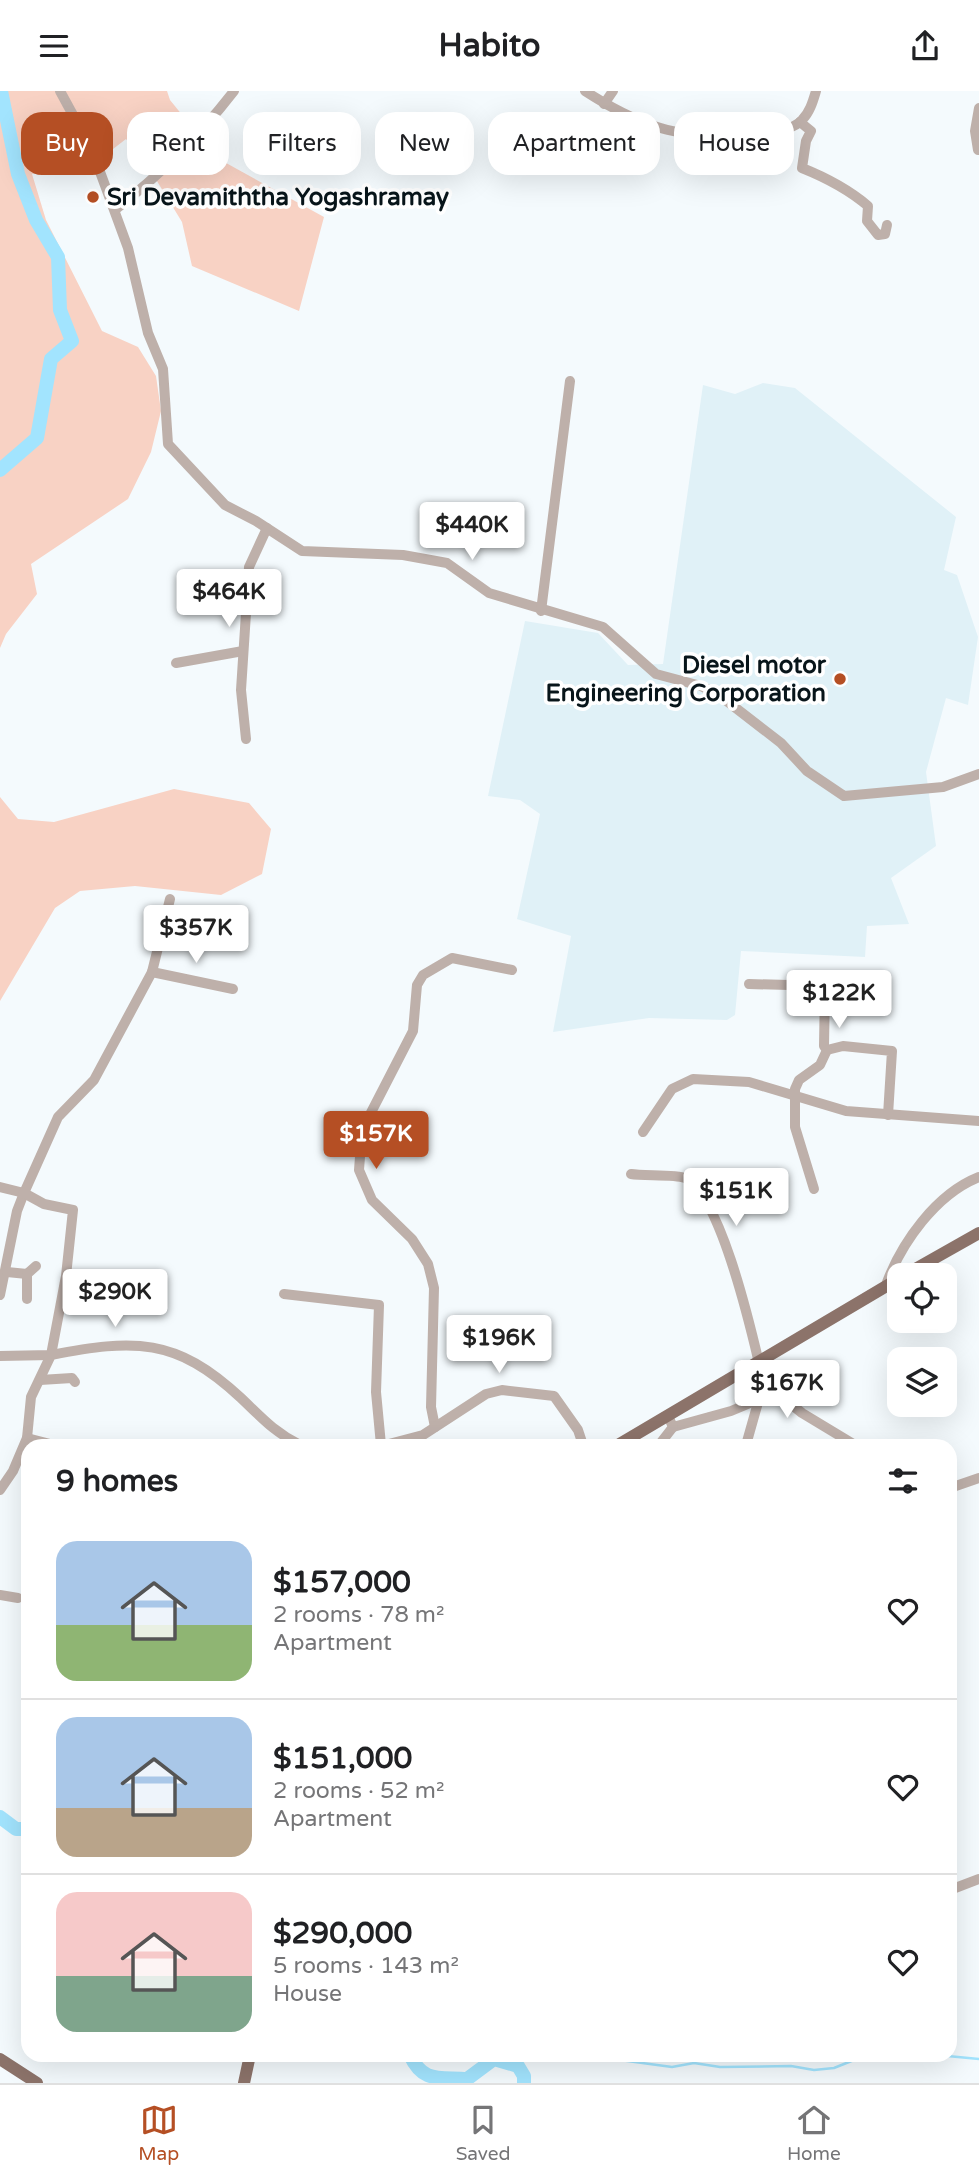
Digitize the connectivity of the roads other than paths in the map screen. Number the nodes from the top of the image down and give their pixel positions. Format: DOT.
graph roads {
  1 [pos="60,91"];
  2 [pos="234,91"];
  3 [pos="585,91"];
  4 [pos="613,91"];
  5 [pos="816,91"];
  6 [pos="604,104"];
  7 [pos="977,106"];
  8 [pos="800,122"];
  9 [pos="978,150"];
  10 [pos="116,209"];
  11 [pos="887,225"];
  12 [pos="570,381"];
  13 [pos="267,528"];
  14 [pos="541,611"];
  15 [pos="243,651"];
  16 [pos="176,663"];
  17 [pos="246,739"];
  18 [pos="979,774"];
  19 [pos="170,899"];
  20 [pos="160,935"];
  21 [pos="232,944"];
  22 [pos="512,970"];
  23 [pos="152,972"];
  24 [pos="749,984"];
  25 [pos="233,989"];
  26 [pos="827,1050"];
  27 [pos="797,1097"];
  28 [pos="888,1115"];
  29 [pos="979,1121"];
  30 [pos="643,1132"];
  31 [pos="631,1174"];
  32 [pos="979,1177"];
  33 [pos="0,1187"];
  34 [pos="814,1189"];
  35 [pos="24,1193"];
  36 [pos="979,1233"];
  37 [pos="926,1263"];
  38 [pos="36,1266"];
  39 [pos="7,1272"];
  40 [pos="27,1274"];
  41 [pos="886,1285"];
  42 [pos="284,1294"];
  43 [pos="0,1295"];
  44 [pos="27,1299"];
  45 [pos="51,1355"];
  46 [pos="0,1356"];
  47 [pos="763,1361"];
  48 [pos="40,1380"];
  49 [pos="75,1382"];
  50 [pos="776,1392"];
  51 [pos="759,1399"];
  52 [pos="671,1422"];
  53 [pos="435,1427"];
  54 [pos="27,1439"];
  55 [pos="288,1439"];
  56 [pos="382,1439"];
  57 [pos="407,1439"];
  58 [pos="581,1439"];
  59 [pos="632,1439"];
  60 [pos="662,1439"];
  61 [pos="748,1439"];
  62 [pos="845,1439"];
  63 [pos="21,1453"];
  64 [pos="979,1478"];
  65 [pos="963,1485"];
  66 [pos="957,1486"];
  67 [pos="0,1490"];
  68 [pos="957,1490"];
  69 [pos="0,1595"];
  70 [pos="18,1598"];
  71 [pos="979,1879"];
  72 [pos="957,1887"];
  73 [pos="0,2059"];
  74 [pos="248,2062"];
  75 [pos="37,2083"];
  76 [pos="244,2083"];
  1 -- 10 [label="street"];
  2 -- 10 [label="street"];
  3 -- 6 [label="street"];
  4 -- 6 [label="street"];
  5 -- 8 [label="street"];
  6 -- 8 [label="street"];
  7 -- 9 [label="street"];
  8 -- 11 [label="street"];
  10 -- 13 [label="street"];
  12 -- 14 [label="street"];
  13 -- 14 [label="street"];
  13 -- 15 [label="street"];
  14 -- 18 [label="street"];
  15 -- 16 [label="street"];
  15 -- 17 [label="street"];
  19 -- 20 [label="street"];
  20 -- 21 [label="street"];
  20 -- 23 [label="street"];
  22 -- 53 [label="street"];
  23 -- 25 [label="street"];
  23 -- 35 [label="street"];
  24 -- 26 [label="street"];
  26 -- 27 [label="street"];
  26 -- 28 [label="street"];
  27 -- 28 [label="street"];
  27 -- 30 [label="street"];
  27 -- 34 [label="street"];
  28 -- 29 [label="street"];
  31 -- 47 [label="street"];
  32 -- 41 [label="street"];
  33 -- 35 [label="street"];
  35 -- 39 [label="street"];
  35 -- 45 [label="street"];
  36 -- 37 [label="main road"];
  38 -- 40 [label="street"];
  39 -- 40 [label="street"];
  39 -- 43 [label="street"];
  40 -- 44 [label="street"];
  41 -- 47 [label="main road"];
  42 -- 56 [label="street"];
  45 -- 46 [label="street"];
  45 -- 48 [label="street"];
  45 -- 55 [label="street"];
  47 -- 50 [label="street"];
  47 -- 52 [label="main road"];
  48 -- 49 [label="street"];
  48 -- 54 [label="street"];
  50 -- 51 [label="street"];
  50 -- 62 [label="street"];
  51 -- 52 [label="street"];
  51 -- 61 [label="street"];
  52 -- 59 [label="main road"];
  52 -- 60 [label="street"];
  53 -- 57 [label="street"];
  53 -- 58 [label="street"];
  63 -- 67 [label="street"];
  64 -- 65 [label="street"];
  65 -- 66 [label="street"];
  65 -- 68 [label="street"];
  69 -- 70 [label="street"];
  71 -- 72 [label="street"];
  73 -- 75 [label="main road"];
  74 -- 76 [label="main road"];
}
